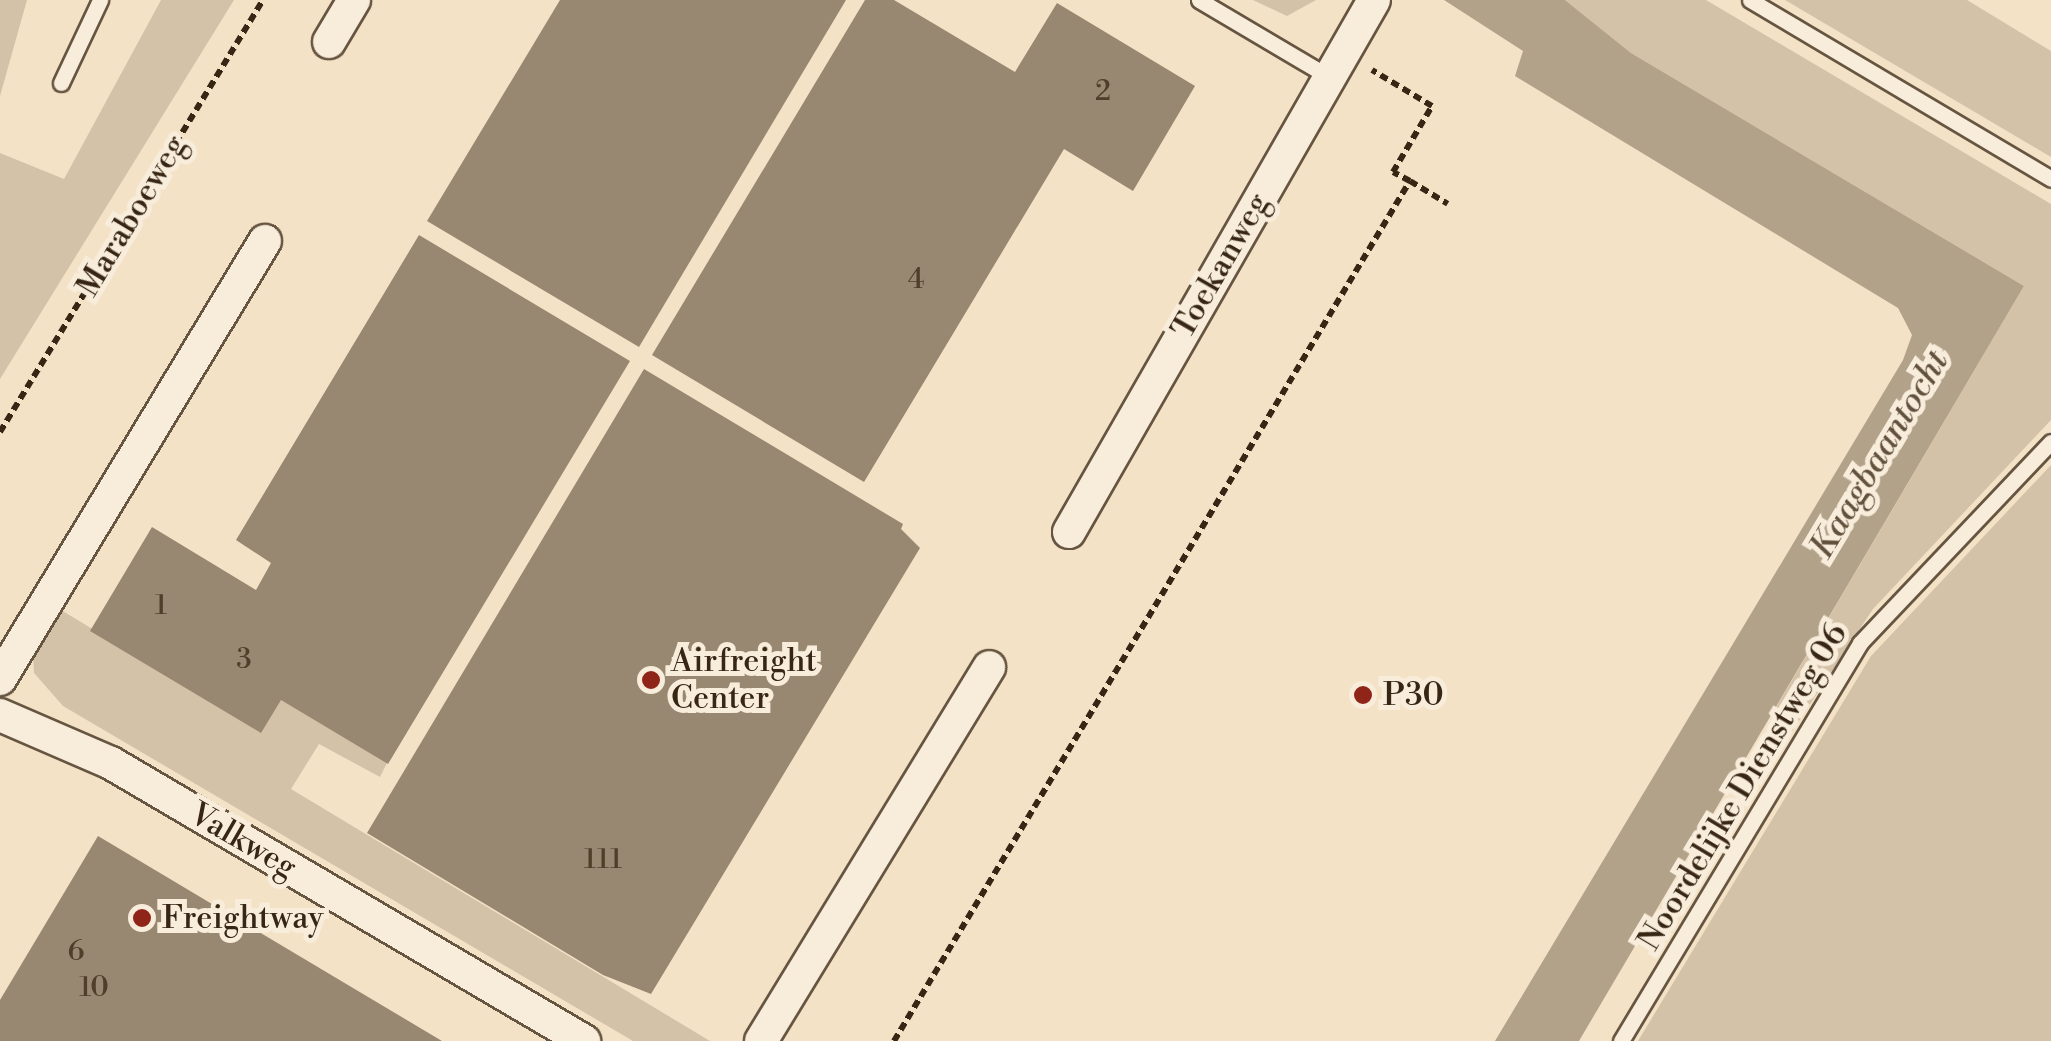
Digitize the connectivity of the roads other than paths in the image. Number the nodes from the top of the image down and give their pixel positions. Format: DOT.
graph roads {
  1 [pos="100,0"];
  2 [pos="354,0"];
  3 [pos="1199,0"];
  4 [pos="1750,0"];
  5 [pos="1373,2"];
  6 [pos="329,42"];
  7 [pos="1336,65"];
  8 [pos="61,84"];
  9 [pos="2051,179"];
  10 [pos="266,241"];
  11 [pos="2051,442"];
  12 [pos="1069,532"];
  13 [pos="989,667"];
  14 [pos="0,679"];
  15 [pos="0,715"];
  16 [pos="584,1041"];
  17 [pos="761,1041"];
  18 [pos="1621,1041"];
  1 -- 8 [label="lane"];
  2 -- 6 [label="street"];
  3 -- 7 [label="lane"];
  4 -- 9 [label="lane"];
  5 -- 7 [label="street, Toekanweg"];
  7 -- 12 [label="street, Toekanweg"];
  10 -- 14 [label="street"];
  11 -- 18 [label="lane, Noordelijke Dienstweg 06"];
  13 -- 17 [label="street"];
  15 -- 16 [label="street, Valkweg"];
}
